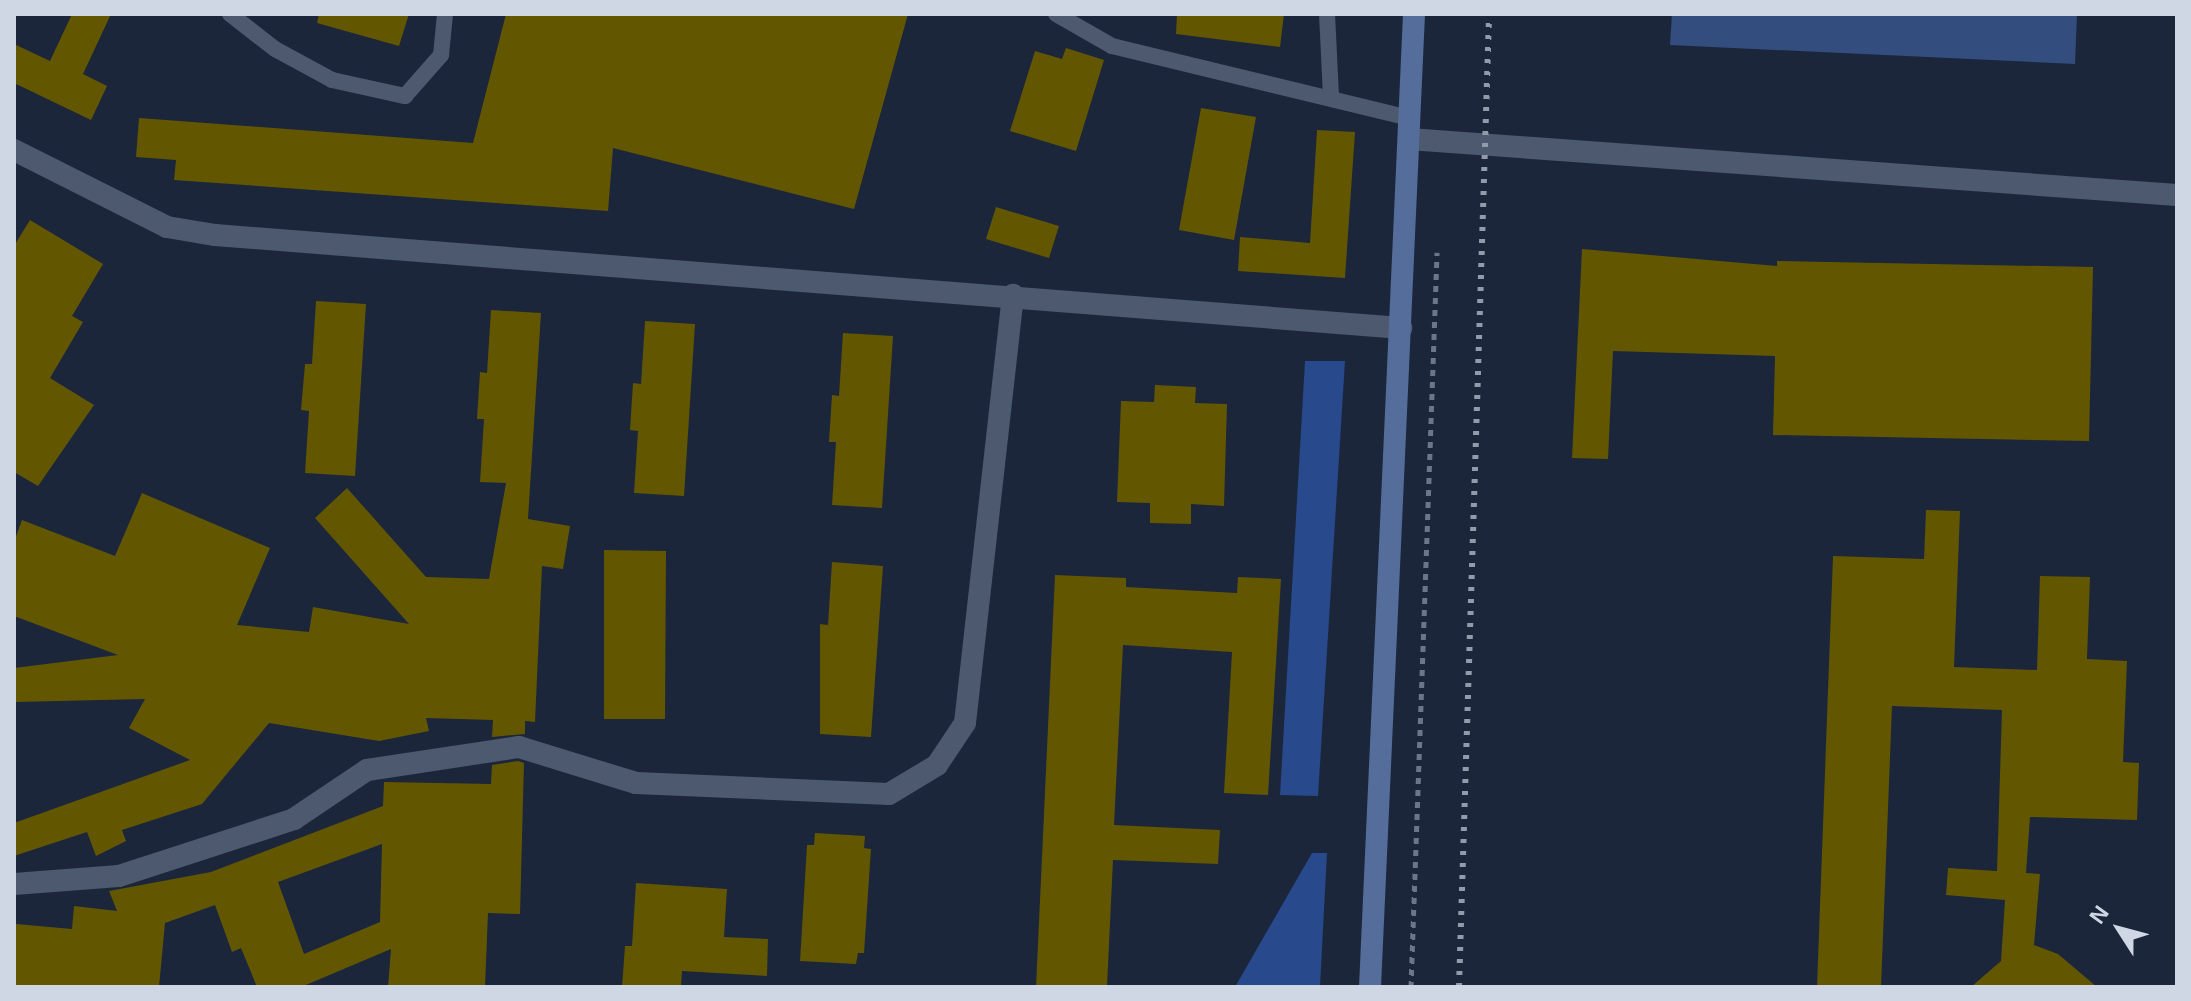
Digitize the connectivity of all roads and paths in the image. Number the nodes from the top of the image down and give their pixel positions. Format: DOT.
graph roads {
  1 [pos="230,14"];
  2 [pos="445,14"];
  3 [pos="1056,14"];
  4 [pos="1327,14"];
  5 [pos="1414,14"];
  6 [pos="1331,96"];
  7 [pos="1409,129"];
  8 [pos="14,150"];
  9 [pos="2177,195"];
  10 [pos="1438,237"];
  11 [pos="1013,295"];
  12 [pos="1401,328"];
  13 [pos="14,884"];
  14 [pos="1370,987"];
  15 [pos="1411,987"];
  1 -- 2 [label="lane"];
  3 -- 6 [label="lane"];
  4 -- 6 [label="lane"];
  5 -- 7 [label="main road"];
  6 -- 7 [label="lane"];
  7 -- 9 [label="street"];
  7 -- 12 [label="main road"];
  8 -- 11 [label="street"];
  10 -- 15 [label="path"];
  11 -- 12 [label="street"];
  11 -- 13 [label="street"];
  12 -- 14 [label="main road"];
}
